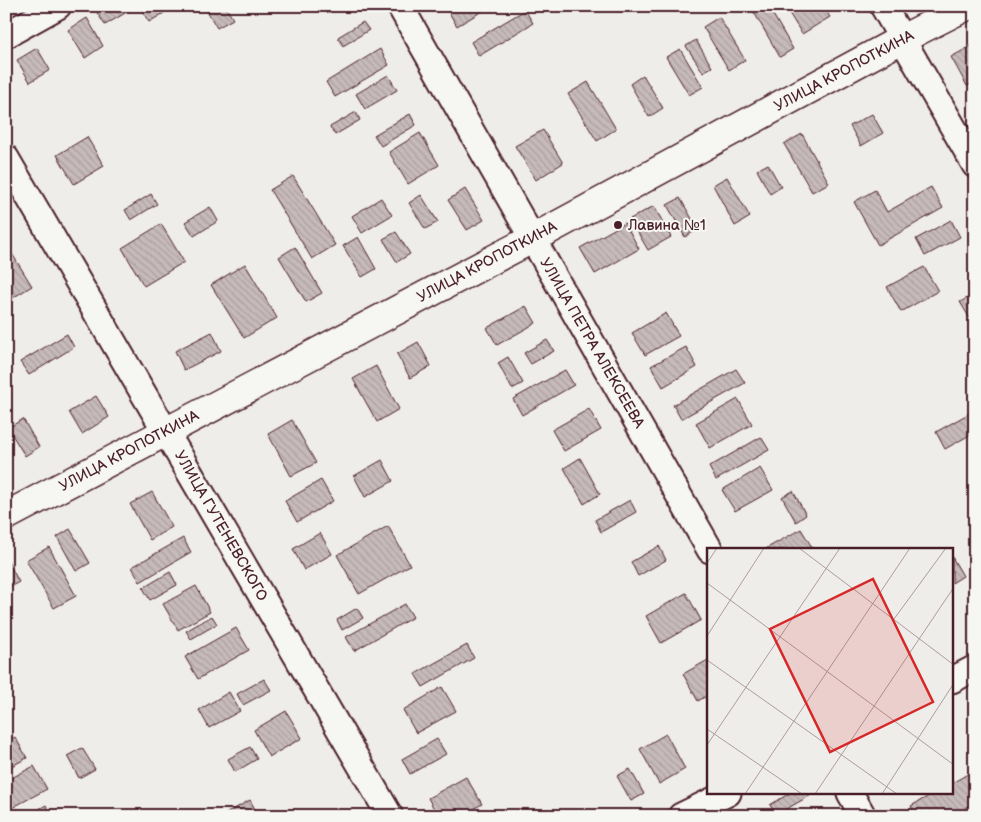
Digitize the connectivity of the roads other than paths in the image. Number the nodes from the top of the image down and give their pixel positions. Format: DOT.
graph roads {
  1 [pos="58,6"];
  2 [pos="400,6"];
  3 [pos="883,6"];
  4 [pos="967,6"];
  5 [pos="6,35"];
  6 [pos="902,39"];
  7 [pos="6,158"];
  8 [pos="975,165"];
  9 [pos="532,238"];
  10 [pos="166,431"];
  11 [pos="6,516"];
  12 [pos="709,548"];
  13 [pos="975,668"];
  14 [pos="954,679"];
  15 [pos="726,794"];
  16 [pos="851,794"];
  17 [pos="390,816"];
  18 [pos="681,816"];
  19 [pos="863,816"];
  1 -- 5 [label="street"];
  2 -- 9 [label="street, УЛИЦА ПЕТРА АЛЕКСЕЕВА"];
  3 -- 6 [label="street"];
  4 -- 6 [label="main road, УЛИЦА КРОПОТКИНА"];
  6 -- 8 [label="street"];
  6 -- 9 [label="main road, УЛИЦА КРОПОТКИНА"];
  7 -- 10 [label="street, УЛИЦА ГУТЕНЕВСКОГО"];
  9 -- 10 [label="main road, УЛИЦА КРОПОТКИНА"];
  9 -- 12 [label="street, УЛИЦА ПЕТРА АЛЕКСЕЕВА"];
  10 -- 11 [label="main road, УЛИЦА КРОПОТКИНА"];
  10 -- 17 [label="street, УЛИЦА ГУТЕНЕВСКОГО"];
  13 -- 14 [label="street"];
  15 -- 18 [label="street"];
  16 -- 19 [label="street"];
}
